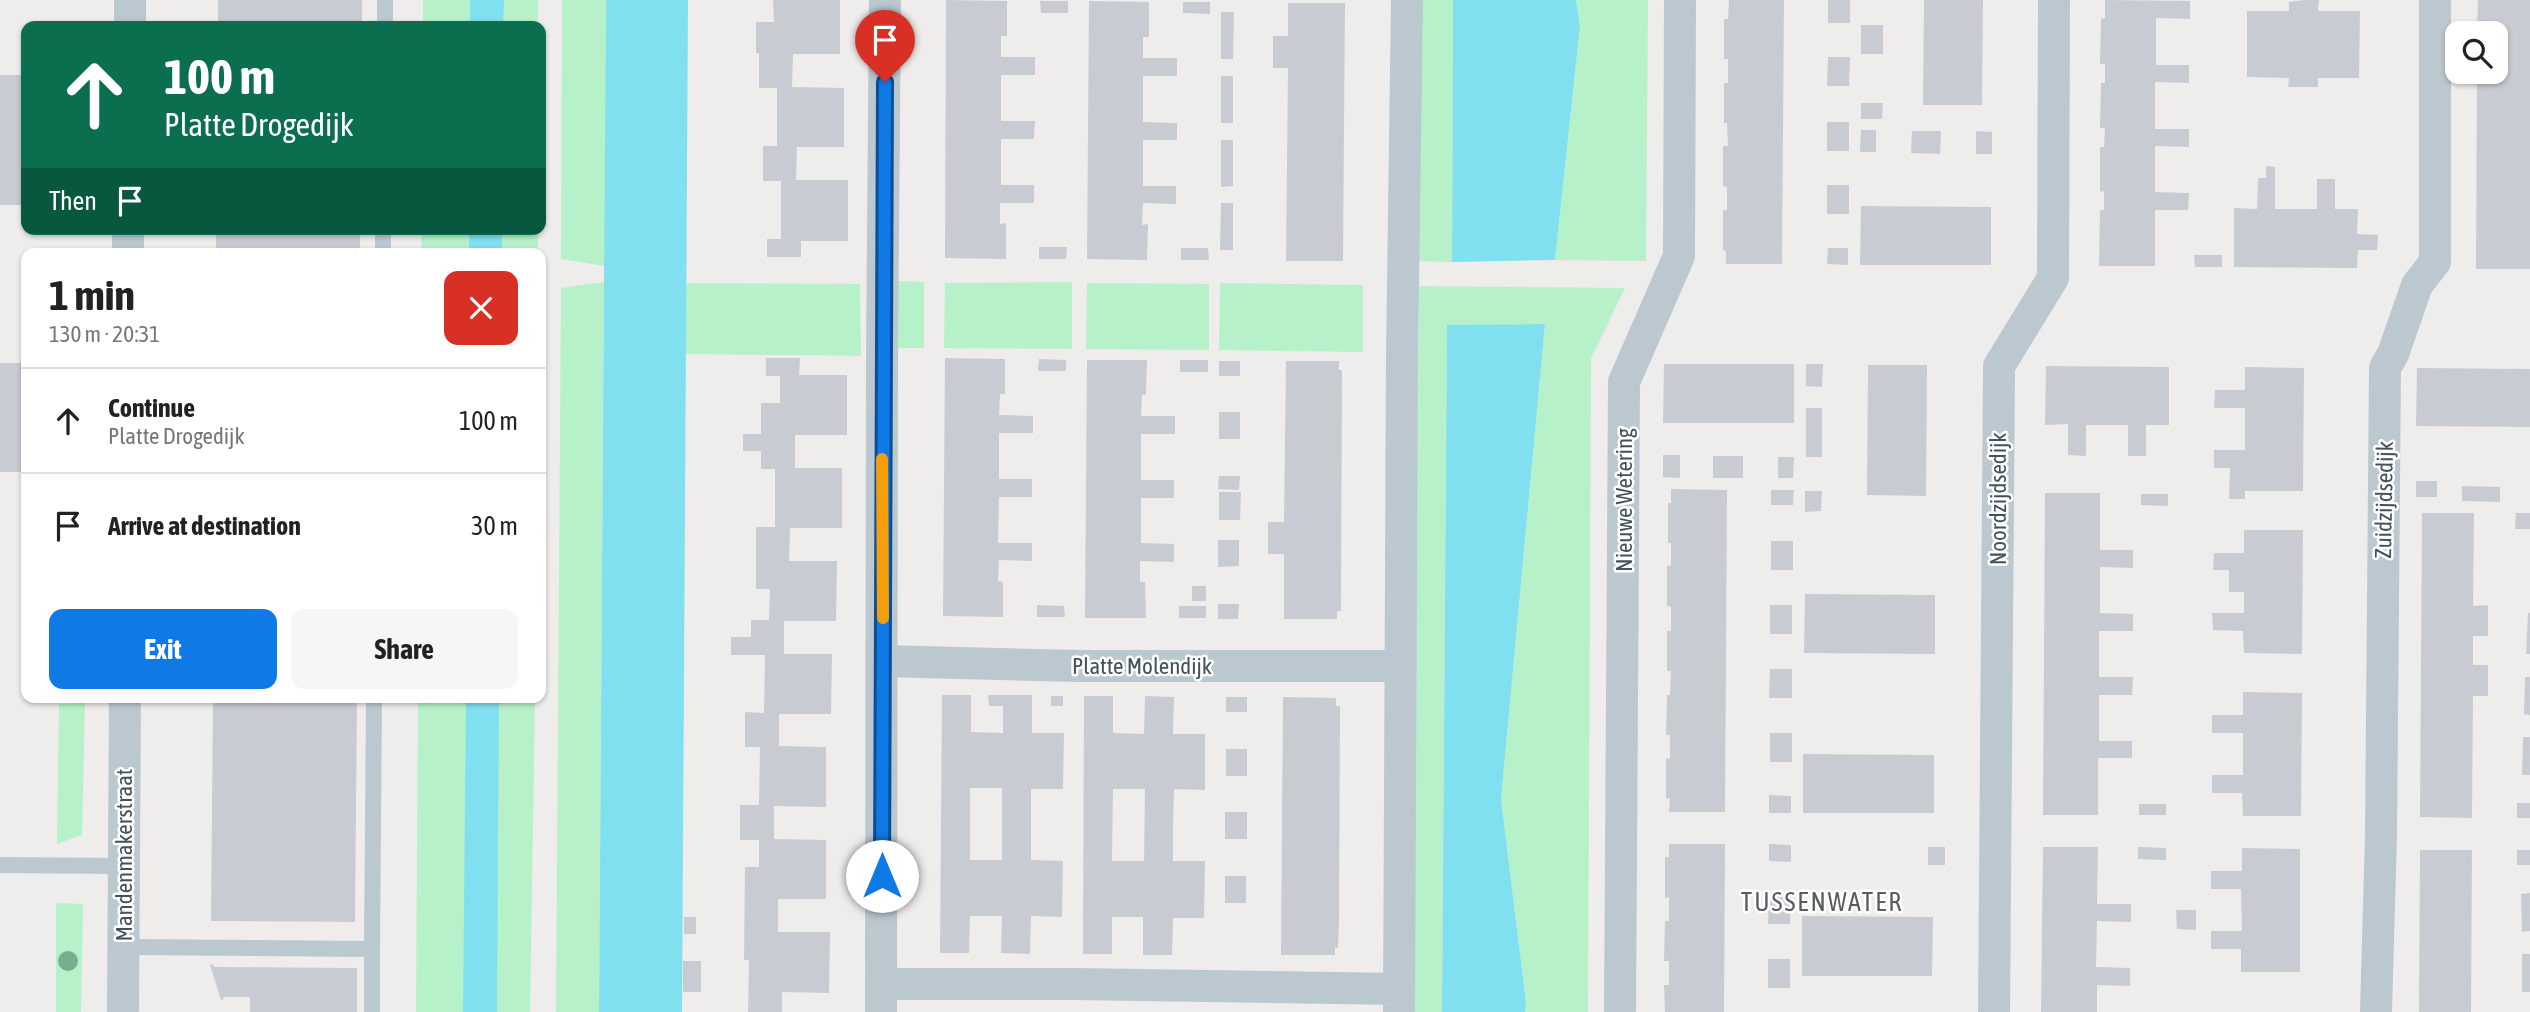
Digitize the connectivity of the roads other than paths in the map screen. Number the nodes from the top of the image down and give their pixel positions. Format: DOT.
graph roads {
  1 [pos="130,0"];
  2 [pos="385,0"];
  3 [pos="885,0"];
  4 [pos="1407,0"];
  5 [pos="1680,0"];
  6 [pos="2054,0"];
  7 [pos="2435,0"];
  8 [pos="130,21"];
  9 [pos="385,21"];
  10 [pos="883,661"];
  11 [pos="1401,666"];
  12 [pos="125,703"];
  13 [pos="374,703"];
  14 [pos="0,865"];
  15 [pos="124,866"];
  16 [pos="123,947"];
  17 [pos="372,949"];
  18 [pos="881,998"];
  19 [pos="1399,1001"];
  20 [pos="123,1012"];
  21 [pos="372,1012"];
  22 [pos="1620,1012"];
  23 [pos="1994,1012"];
  24 [pos="2376,1012"];
  1 -- 8 [label="street"];
  2 -- 9 [label="lane"];
  3 -- 10 [label="street"];
  4 -- 11 [label="street"];
  5 -- 22 [label="street, Nieuwe Wetering"];
  6 -- 23 [label="street, Noordzijdsedijk"];
  7 -- 24 [label="street, Zuidzijdsedijk"];
  10 -- 11 [label="street, Platte Molendijk"];
  10 -- 18 [label="street"];
  11 -- 19 [label="street"];
  12 -- 15 [label="street, Mandenmakerstraat"];
  13 -- 17 [label="lane"];
  14 -- 15 [label="lane"];
  15 -- 16 [label="street, Mandenmakerstraat"];
  16 -- 17 [label="lane"];
  16 -- 20 [label="street, Mandenmakerstraat"];
  17 -- 21 [label="lane"];
  18 -- 19 [label="street"];
}
